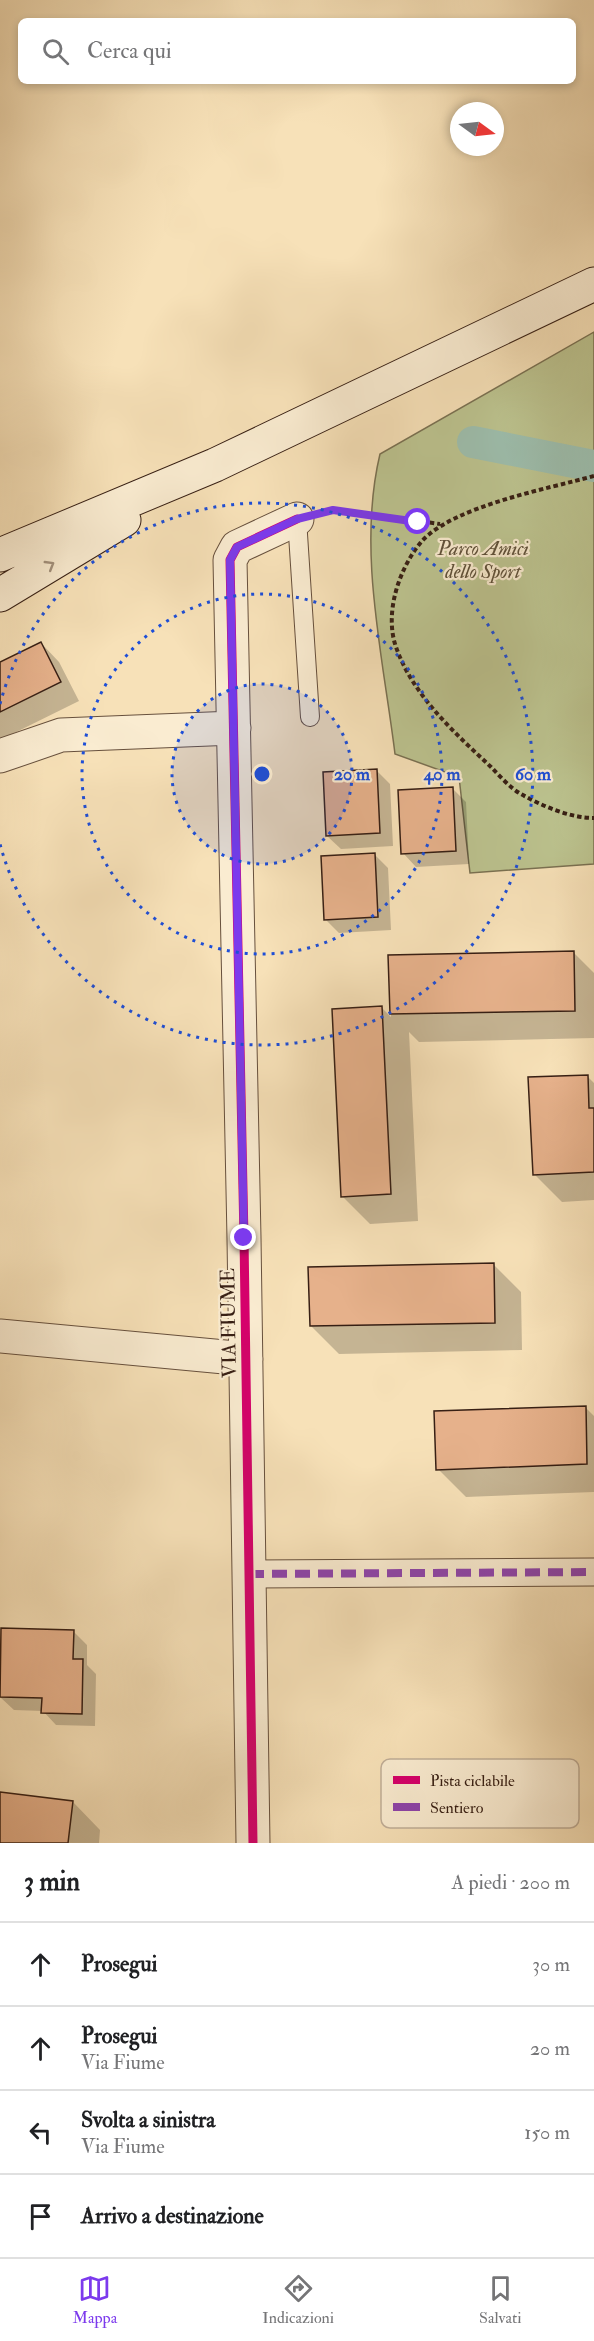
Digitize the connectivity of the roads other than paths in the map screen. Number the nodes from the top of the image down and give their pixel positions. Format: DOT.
graph roads {
  1 [pos="594,284"];
  2 [pos="216,465"];
  3 [pos="297,519"];
  4 [pos="0,555"];
  5 [pos="0,595"];
  6 [pos="310,717"];
  7 [pos="234,728"];
  8 [pos="0,756"];
  9 [pos="0,1336"];
  10 [pos="246,1359"];
  11 [pos="594,1572"];
  12 [pos="249,1574"];
  13 [pos="253,1843"];
  1 -- 2 [label="street"];
  2 -- 4 [label="street"];
  5 -- 2 [label="street, one-way"];
  3 -- 6 [label="lane"];
  3 -- 7 [label="street, VIA FIUME"];
  7 -- 8 [label="street"];
  7 -- 10 [label="street, VIA FIUME"];
  9 -- 10 [label="street"];
  10 -- 12 [label="street, VIA FIUME"];
  11 -- 12 [label="street"];
  12 -- 13 [label="street, VIA FIUME"];
}
